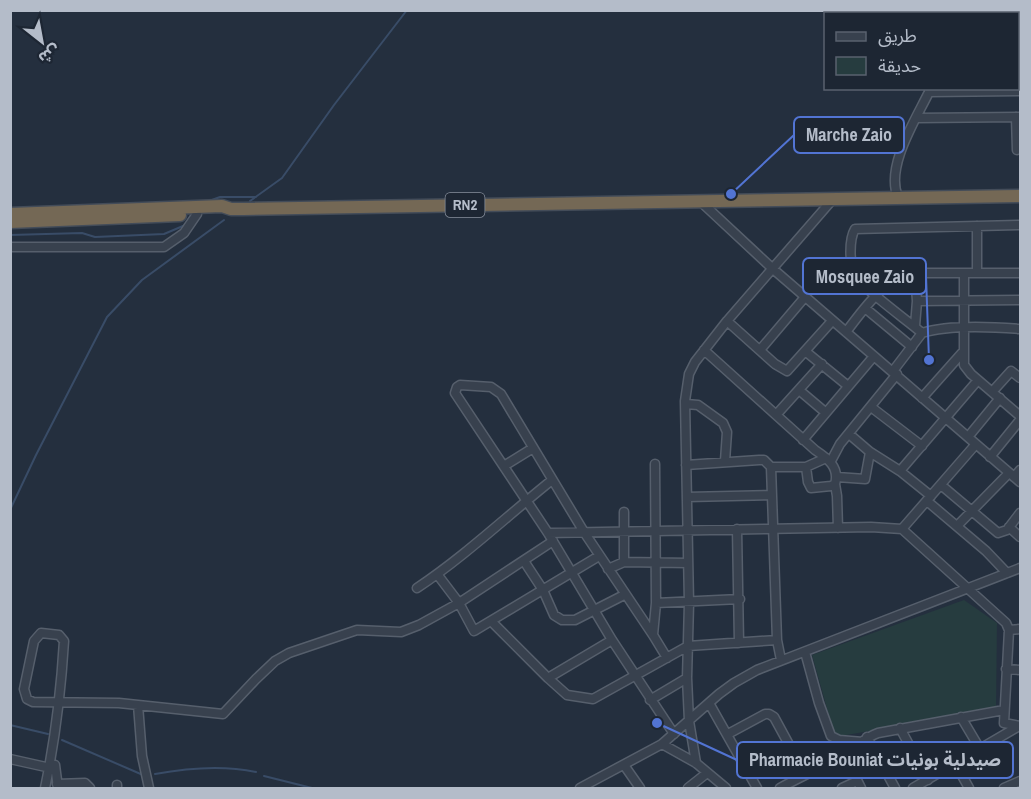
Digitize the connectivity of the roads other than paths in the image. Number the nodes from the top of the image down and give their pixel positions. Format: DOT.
graph roads {
  1 [pos="929,90"];
  2 [pos="1020,91"];
  3 [pos="1018,117"];
  4 [pos="917,118"];
  5 [pos="1017,150"];
  6 [pos="1020,196"];
  7 [pos="898,197"];
  8 [pos="833,199"];
  9 [pos="699,201"];
  10 [pos="231,209"];
  11 [pos="10,214"];
  12 [pos="197,214"];
  13 [pos="10,222"];
  14 [pos="1020,225"];
  15 [pos="977,226"];
  16 [pos="10,247"];
  17 [pos="773,269"];
  18 [pos="915,273"];
  19 [pos="964,273"];
  20 [pos="977,273"];
  21 [pos="1020,273"];
  22 [pos="877,296"];
  23 [pos="805,297"];
  24 [pos="1020,300"];
  25 [pos="917,301"];
  26 [pos="964,301"];
  27 [pos="865,308"];
  28 [pos="727,321"];
  29 [pos="832,321"];
  30 [pos="915,326"];
  31 [pos="964,328"];
  32 [pos="1020,329"];
  33 [pos="846,332"];
  34 [pos="922,333"];
  35 [pos="912,347"];
  36 [pos="704,350"];
  37 [pos="760,350"];
  38 [pos="805,351"];
  39 [pos="962,352"];
  40 [pos="874,356"];
  41 [pos="822,364"];
  42 [pos="895,373"];
  43 [pos="1020,378"];
  44 [pos="978,380"];
  45 [pos="848,386"];
  46 [pos="799,390"];
  47 [pos="992,392"];
  48 [pos="922,398"];
  49 [pos="1000,398"];
  50 [pos="686,404"];
  51 [pos="871,407"];
  52 [pos="825,412"];
  53 [pos="776,415"];
  54 [pos="1020,416"];
  55 [pos="946,418"];
  56 [pos="1020,420"];
  57 [pos="849,434"];
  58 [pos="968,437"];
  59 [pos="803,440"];
  60 [pos="976,444"];
  61 [pos="922,446"];
  62 [pos="533,448"];
  63 [pos="870,452"];
  64 [pos="990,457"];
  65 [pos="829,459"];
  66 [pos="725,461"];
  67 [pos="655,464"];
  68 [pos="686,465"];
  69 [pos="504,466"];
  70 [pos="771,467"];
  71 [pos="806,467"];
  72 [pos="900,471"];
  73 [pos="1016,475"];
  74 [pos="552,480"];
  75 [pos="836,480"];
  76 [pos="941,485"];
  77 [pos="772,495"];
  78 [pos="687,497"];
  79 [pos="929,499"];
  80 [pos="526,501"];
  81 [pos="624,512"];
  82 [pos="971,513"];
  83 [pos="1020,513"];
  84 [pos="957,526"];
  85 [pos="1009,527"];
  86 [pos="838,528"];
  87 [pos="737,529"];
  88 [pos="902,529"];
  89 [pos="655,530"];
  90 [pos="773,530"];
  91 [pos="687,531"];
  92 [pos="584,532"];
  93 [pos="624,532"];
  94 [pos="548,533"];
  95 [pos="1020,537"];
  96 [pos="553,541"];
  97 [pos="599,556"];
  98 [pos="524,561"];
  99 [pos="624,562"];
  100 [pos="655,563"];
  101 [pos="688,563"];
  102 [pos="1020,568"];
  103 [pos="608,569"];
  104 [pos="572,572"];
  105 [pos="1008,573"];
  106 [pos="437,574"];
  107 [pos="417,588"];
  108 [pos="967,588"];
  109 [pos="543,590"];
  110 [pos="624,594"];
  111 [pos="740,599"];
  112 [pos="459,603"];
  113 [pos="656,603"];
  114 [pos="689,603"];
  115 [pos="594,610"];
  116 [pos="491,621"];
  117 [pos="1020,629"];
  118 [pos="1009,630"];
  119 [pos="653,635"];
  120 [pos="612,640"];
  121 [pos="777,640"];
  122 [pos="739,643"];
  123 [pos="688,646"];
  124 [pos="805,652"];
  125 [pos="667,658"];
  126 [pos="781,660"];
  127 [pos="1006,669"];
  128 [pos="1020,670"];
  129 [pos="634,676"];
  130 [pos="548,678"];
  131 [pos="687,678"];
  132 [pos="650,700"];
  133 [pos="59,702"];
  134 [pos="709,703"];
  135 [pos="138,705"];
  136 [pos="1004,710"];
  137 [pos="961,717"];
  138 [pos="689,722"];
  139 [pos="1004,723"];
  140 [pos="1020,726"];
  141 [pos="900,728"];
  142 [pos="674,734"];
  143 [pos="728,734"];
  144 [pos="1003,738"];
  145 [pos="865,739"];
  146 [pos="662,744"];
  147 [pos="789,745"];
  148 [pos="980,749"];
  149 [pos="844,754"];
  150 [pos="10,759"];
  151 [pos="696,763"];
  152 [pos="956,763"];
  153 [pos="624,765"];
  154 [pos="52,769"];
  155 [pos="748,770"];
  156 [pos="707,773"];
  157 [pos="805,774"];
  158 [pos="1020,781"];
  159 [pos="859,785"];
  160 [pos="921,785"];
  161 [pos="791,786"];
  162 [pos="57,787"];
  163 [pos="45,789"];
  164 [pos="90,789"];
  165 [pos="149,789"];
  166 [pos="580,789"];
  167 [pos="640,789"];
  168 [pos="688,789"];
  169 [pos="726,789"];
  170 [pos="758,789"];
  171 [pos="780,789"];
  172 [pos="842,789"];
  173 [pos="895,789"];
  174 [pos="969,789"];
  175 [pos="1004,789"];
  1 -- 2 [label="street"];
  1 -- 4 [label="street"];
  3 -- 4 [label="street"];
  3 -- 5 [label="street"];
  4 -- 7 [label="street"];
  6 -- 7 [label="highway, RN2"];
  7 -- 8 [label="highway, RN2"];
  8 -- 9 [label="highway, RN2"];
  8 -- 17 [label="street"];
  9 -- 10 [label="highway, RN2"];
  9 -- 17 [label="street"];
  10 -- 11 [label="highway, RN2"];
  10 -- 12 [label="highway, RN2"];
  12 -- 13 [label="highway, RN2"];
  12 -- 16 [label="street"];
  14 -- 15 [label="street"];
  15 -- 20 [label="street"];
  15 -- 22 [label="street"];
  17 -- 23 [label="street"];
  17 -- 28 [label="street"];
  18 -- 19 [label="street"];
  18 -- 22 [label="street"];
  18 -- 25 [label="street"];
  19 -- 20 [label="street"];
  19 -- 26 [label="street"];
  20 -- 21 [label="street"];
  22 -- 27 [label="street"];
  22 -- 30 [label="street"];
  23 -- 29 [label="street"];
  23 -- 37 [label="street"];
  24 -- 26 [label="street"];
  25 -- 26 [label="street"];
  25 -- 30 [label="street"];
  26 -- 31 [label="street"];
  27 -- 33 [label="street"];
  27 -- 35 [label="street"];
  28 -- 36 [label="street"];
  28 -- 37 [label="street"];
  29 -- 33 [label="street"];
  29 -- 38 [label="street"];
  30 -- 34 [label="street"];
  31 -- 32 [label="street"];
  31 -- 34 [label="street"];
  31 -- 39 [label="street"];
  33 -- 40 [label="street"];
  34 -- 35 [label="street"];
  35 -- 42 [label="street"];
  36 -- 50 [label="street"];
  36 -- 53 [label="street"];
  37 -- 38 [label="street"];
  38 -- 41 [label="street"];
  39 -- 44 [label="street"];
  39 -- 48 [label="street"];
  40 -- 42 [label="street"];
  40 -- 45 [label="street"];
  41 -- 45 [label="street"];
  41 -- 46 [label="street"];
  42 -- 48 [label="street"];
  42 -- 51 [label="street"];
  43 -- 47 [label="street"];
  44 -- 47 [label="street"];
  44 -- 55 [label="street"];
  45 -- 52 [label="street"];
  46 -- 52 [label="street"];
  46 -- 53 [label="street"];
  47 -- 49 [label="street"];
  48 -- 55 [label="street"];
  49 -- 54 [label="street"];
  49 -- 58 [label="street"];
  50 -- 66 [label="street"];
  50 -- 68 [label="street"];
  51 -- 57 [label="street"];
  51 -- 61 [label="street"];
  52 -- 59 [label="street"];
  53 -- 59 [label="street"];
  55 -- 58 [label="street"];
  55 -- 61 [label="street"];
  56 -- 64 [label="street"];
  57 -- 63 [label="street"];
  57 -- 65 [label="street"];
  58 -- 60 [label="street"];
  59 -- 65 [label="street"];
  60 -- 64 [label="street"];
  60 -- 76 [label="street"];
  61 -- 72 [label="street"];
  62 -- 69 [label="street"];
  62 -- 69 [label="street"];
  62 -- 74 [label="street"];
  63 -- 72 [label="street"];
  63 -- 75 [label="street"];
  64 -- 73 [label="street"];
  65 -- 71 [label="street"];
  65 -- 75 [label="street"];
  66 -- 68 [label="street"];
  66 -- 70 [label="street"];
  67 -- 89 [label="street"];
  68 -- 78 [label="street"];
  69 -- 80 [label="street"];
  70 -- 71 [label="street"];
  70 -- 77 [label="street"];
  71 -- 75 [label="street"];
  72 -- 79 [label="street"];
  73 -- 82 [label="street"];
  74 -- 80 [label="street"];
  74 -- 92 [label="street"];
  75 -- 86 [label="street"];
  76 -- 79 [label="street"];
  76 -- 82 [label="street"];
  77 -- 78 [label="street"];
  77 -- 90 [label="street"];
  78 -- 91 [label="street"];
  79 -- 84 [label="street"];
  79 -- 88 [label="street"];
  80 -- 94 [label="street"];
  80 -- 106 [label="street"];
  81 -- 93 [label="street"];
  82 -- 84 [label="street"];
  82 -- 85 [label="street"];
  83 -- 85 [label="street"];
  84 -- 105 [label="street"];
  85 -- 95 [label="street"];
  86 -- 88 [label="street"];
  86 -- 90 [label="street"];
  87 -- 90 [label="street"];
  87 -- 91 [label="street"];
  87 -- 111 [label="street"];
  88 -- 108 [label="street"];
  89 -- 91 [label="street"];
  89 -- 93 [label="street"];
  89 -- 100 [label="street"];
  90 -- 121 [label="street"];
  91 -- 101 [label="street"];
  92 -- 93 [label="street"];
  92 -- 94 [label="street"];
  92 -- 97 [label="street"];
  93 -- 99 [label="street"];
  94 -- 96 [label="street"];
  96 -- 98 [label="street"];
  96 -- 104 [label="street"];
  97 -- 103 [label="street"];
  97 -- 104 [label="street"];
  98 -- 109 [label="street"];
  98 -- 112 [label="street"];
  99 -- 100 [label="street"];
  99 -- 103 [label="street"];
  100 -- 101 [label="street"];
  100 -- 113 [label="street"];
  101 -- 114 [label="street"];
  102 -- 105 [label="street"];
  103 -- 110 [label="street"];
  104 -- 109 [label="street"];
  104 -- 115 [label="street"];
  105 -- 108 [label="street"];
  106 -- 107 [label="street"];
  106 -- 112 [label="street"];
  108 -- 118 [label="street"];
  108 -- 124 [label="street"];
  109 -- 115 [label="street"];
  109 -- 116 [label="street"];
  110 -- 115 [label="street"];
  110 -- 119 [label="street"];
  111 -- 114 [label="street"];
  111 -- 122 [label="street"];
  112 -- 116 [label="street"];
  112 -- 135 [label="street"];
  113 -- 114 [label="street"];
  113 -- 119 [label="street"];
  114 -- 123 [label="street"];
  115 -- 120 [label="street"];
  116 -- 130 [label="street"];
  117 -- 118 [label="street"];
  118 -- 127 [label="street"];
  119 -- 125 [label="street"];
  120 -- 129 [label="street"];
  120 -- 130 [label="street"];
  121 -- 122 [label="street"];
  121 -- 126 [label="street"];
  122 -- 123 [label="street"];
  123 -- 125 [label="street"];
  123 -- 131 [label="street"];
  124 -- 126 [label="street"];
  124 -- 145 [label="street"];
  125 -- 129 [label="street"];
  126 -- 134 [label="street"];
  127 -- 128 [label="street"];
  127 -- 136 [label="street"];
  129 -- 130 [label="street"];
  129 -- 132 [label="street"];
  131 -- 132 [label="street"];
  131 -- 138 [label="street"];
  132 -- 142 [label="street"];
  133 -- 133 [label="street"];
  133 -- 135 [label="street"];
  133 -- 154 [label="street"];
  134 -- 138 [label="street"];
  134 -- 143 [label="street"];
  135 -- 165 [label="street"];
  136 -- 137 [label="street"];
  136 -- 139 [label="street"];
  137 -- 141 [label="street"];
  137 -- 148 [label="street"];
  138 -- 142 [label="street"];
  138 -- 151 [label="street"];
  139 -- 140 [label="street"];
  139 -- 144 [label="street"];
  140 -- 144 [label="street"];
  141 -- 145 [label="street"];
  141 -- 160 [label="street"];
  142 -- 146 [label="street"];
  143 -- 147 [label="street"];
  143 -- 155 [label="street"];
  144 -- 148 [label="street"];
  145 -- 149 [label="street"];
  145 -- 173 [label="street"];
  146 -- 151 [label="street"];
  146 -- 153 [label="street"];
  147 -- 155 [label="street"];
  147 -- 157 [label="street"];
  148 -- 152 [label="street"];
  149 -- 157 [label="street"];
  149 -- 159 [label="street"];
  150 -- 154 [label="street"];
  151 -- 156 [label="street"];
  152 -- 160 [label="street"];
  152 -- 174 [label="street"];
  153 -- 166 [label="street"];
  153 -- 167 [label="street"];
  154 -- 162 [label="street"];
  154 -- 163 [label="street"];
  155 -- 170 [label="street"];
  156 -- 168 [label="street"];
  156 -- 169 [label="street"];
  157 -- 161 [label="street"];
  158 -- 175 [label="street"];
  159 -- 172 [label="street"];
  161 -- 171 [label="street"];
  162 -- 164 [label="street"];
}
